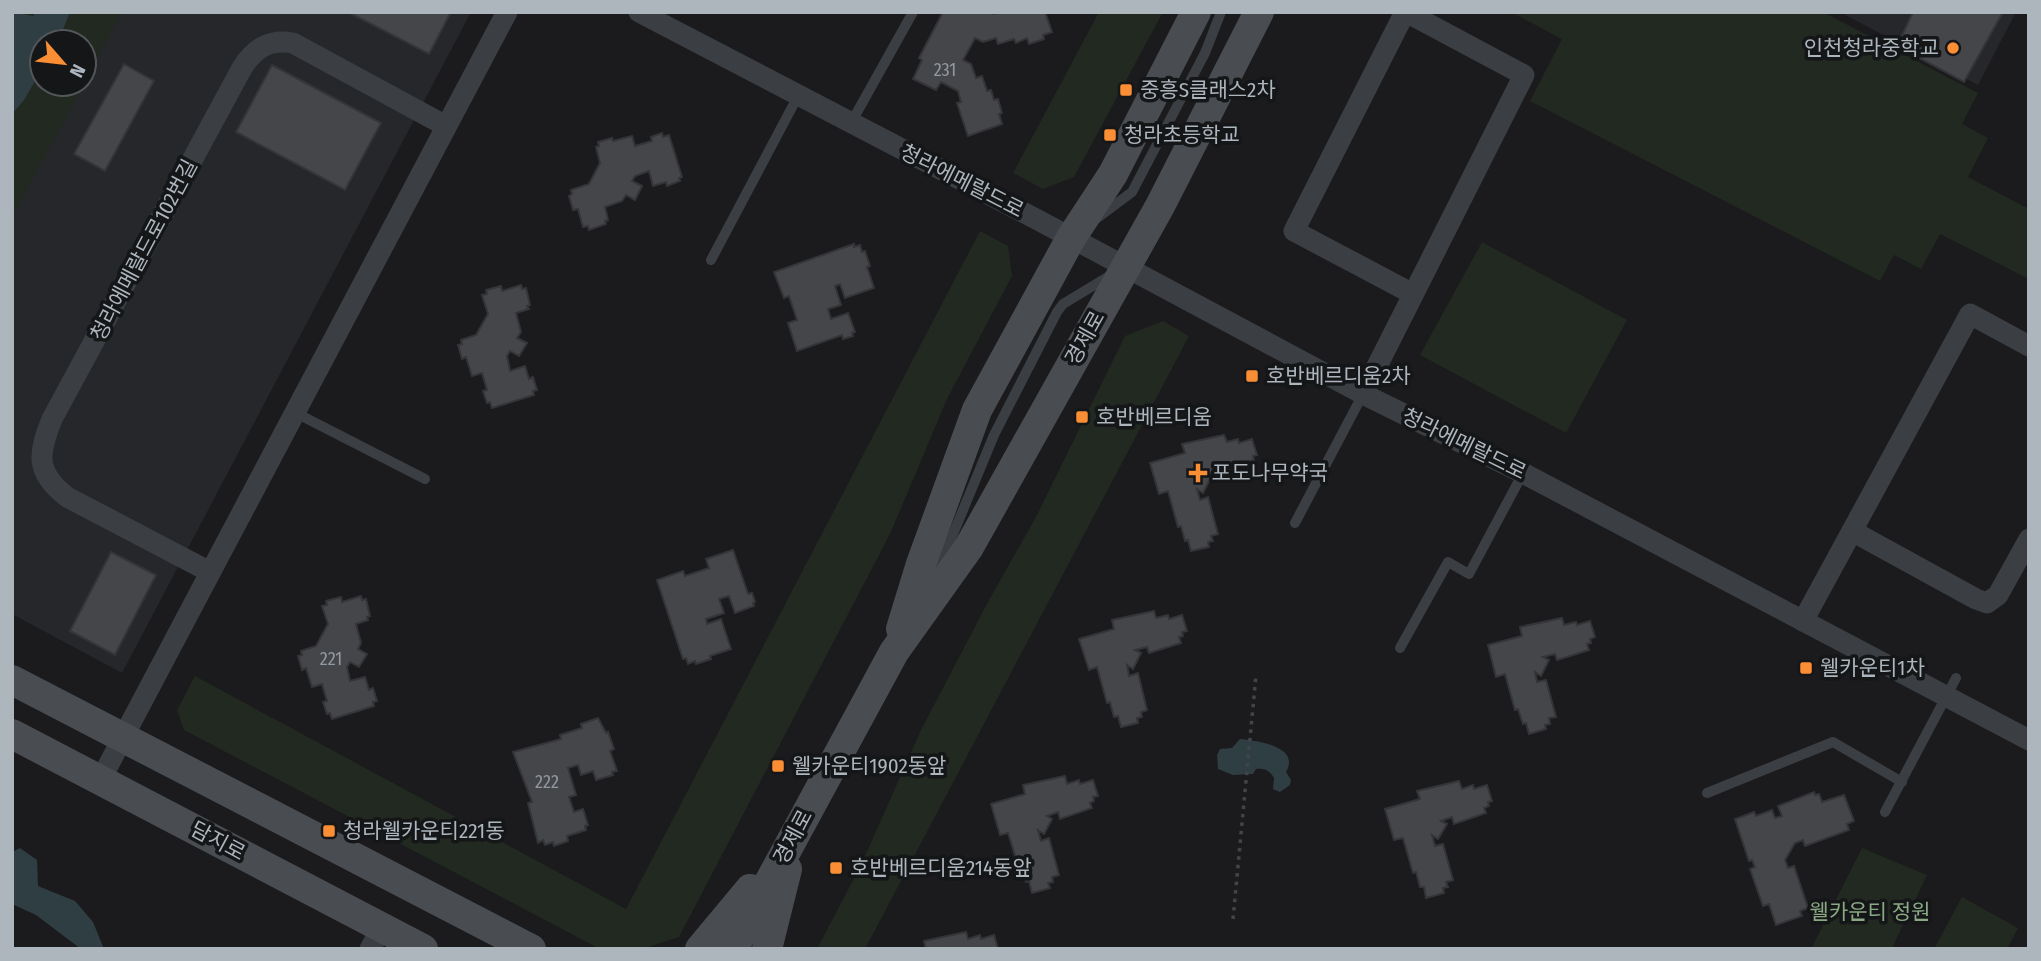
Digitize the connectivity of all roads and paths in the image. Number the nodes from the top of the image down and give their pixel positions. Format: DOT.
graph roads {
  1 [pos="507,12"];
  2 [pos="639,12"];
  3 [pos="913,12"];
  4 [pos="1196,12"];
  5 [pos="1221,12"];
  6 [pos="1259,12"];
  7 [pos="1406,12"];
  8 [pos="798,96"];
  9 [pos="851,123"];
  10 [pos="446,126"];
  11 [pos="1071,238"];
  12 [pos="711,260"];
  13 [pos="1125,266"];
  14 [pos="1413,293"];
  15 [pos="2029,346"];
  16 [pos="1363,394"];
  17 [pos="296,413"];
  18 [pos="1523,473"];
  19 [pos="425,479"];
  20 [pos="1295,523"];
  21 [pos="1852,531"];
  22 [pos="2029,539"];
  23 [pos="210,572"];
  24 [pos="1802,621"];
  25 [pos="1400,648"];
  26 [pos="894,652"];
  27 [pos="1256,675"];
  28 [pos="12,680"];
  29 [pos="1951,687"];
  30 [pos="12,734"];
  31 [pos="122,738"];
  32 [pos="2029,740"];
  33 [pos="101,779"];
  34 [pos="1902,782"];
  35 [pos="1707,793"];
  36 [pos="1885,812"];
  37 [pos="796,831"];
  38 [pos="1233,919"];
  39 [pos="376,938"];
  40 [pos="423,949"];
  41 [pos="531,949"];
  42 [pos="700,949"];
  43 [pos="733,949"];
  44 [pos="767,949"];
  1 -- 10 [label="street"];
  2 -- 8 [label="street, 청라에메랄드로"];
  3 -- 9 [label="lane"];
  4 -- 11 [label="main road, 경제로"];
  5 -- 11 [label="lane"];
  6 -- 13 [label="main road, 경제로"];
  7 -- 14 [label="street"];
  7 -- 14 [label="street"];
  8 -- 9 [label="street, 청라에메랄드로"];
  8 -- 12 [label="lane"];
  9 -- 11 [label="street, 청라에메랄드로"];
  10 -- 17 [label="street"];
  10 -- 23 [label="street, 청라에메랄드로102번길"];
  11 -- 13 [label="street, 청라에메랄드로"];
  11 -- 26 [label="main road, 경제로"];
  13 -- 16 [label="street, 청라에메랄드로"];
  13 -- 26 [label="main road, 경제로"];
  14 -- 16 [label="street"];
  15 -- 21 [label="street"];
  16 -- 18 [label="street, 청라에메랄드로"];
  16 -- 20 [label="lane"];
  17 -- 19 [label="lane"];
  17 -- 23 [label="street"];
  18 -- 24 [label="street, 청라에메랄드로"];
  18 -- 25 [label="lane"];
  21 -- 22 [label="street"];
  21 -- 24 [label="street"];
  23 -- 31 [label="street"];
  24 -- 29 [label="street, 청라에메랄드로"];
  26 -- 37 [label="main road, 경제로"];
  27 -- 38 [label="path"];
  28 -- 31 [label="main road"];
  29 -- 32 [label="street, 청라에메랄드로"];
  29 -- 34 [label="lane"];
  30 -- 33 [label="main road, 담지로"];
  31 -- 33 [label="street"];
  31 -- 41 [label="main road"];
  33 -- 39 [label="main road, 담지로"];
  34 -- 35 [label="lane"];
  34 -- 36 [label="lane"];
  37 -- 42 [label="main road"];
  37 -- 43 [label="main road, 경제로"];
  37 -- 44 [label="main road"];
  39 -- 40 [label="main road, 담지로"];
}
